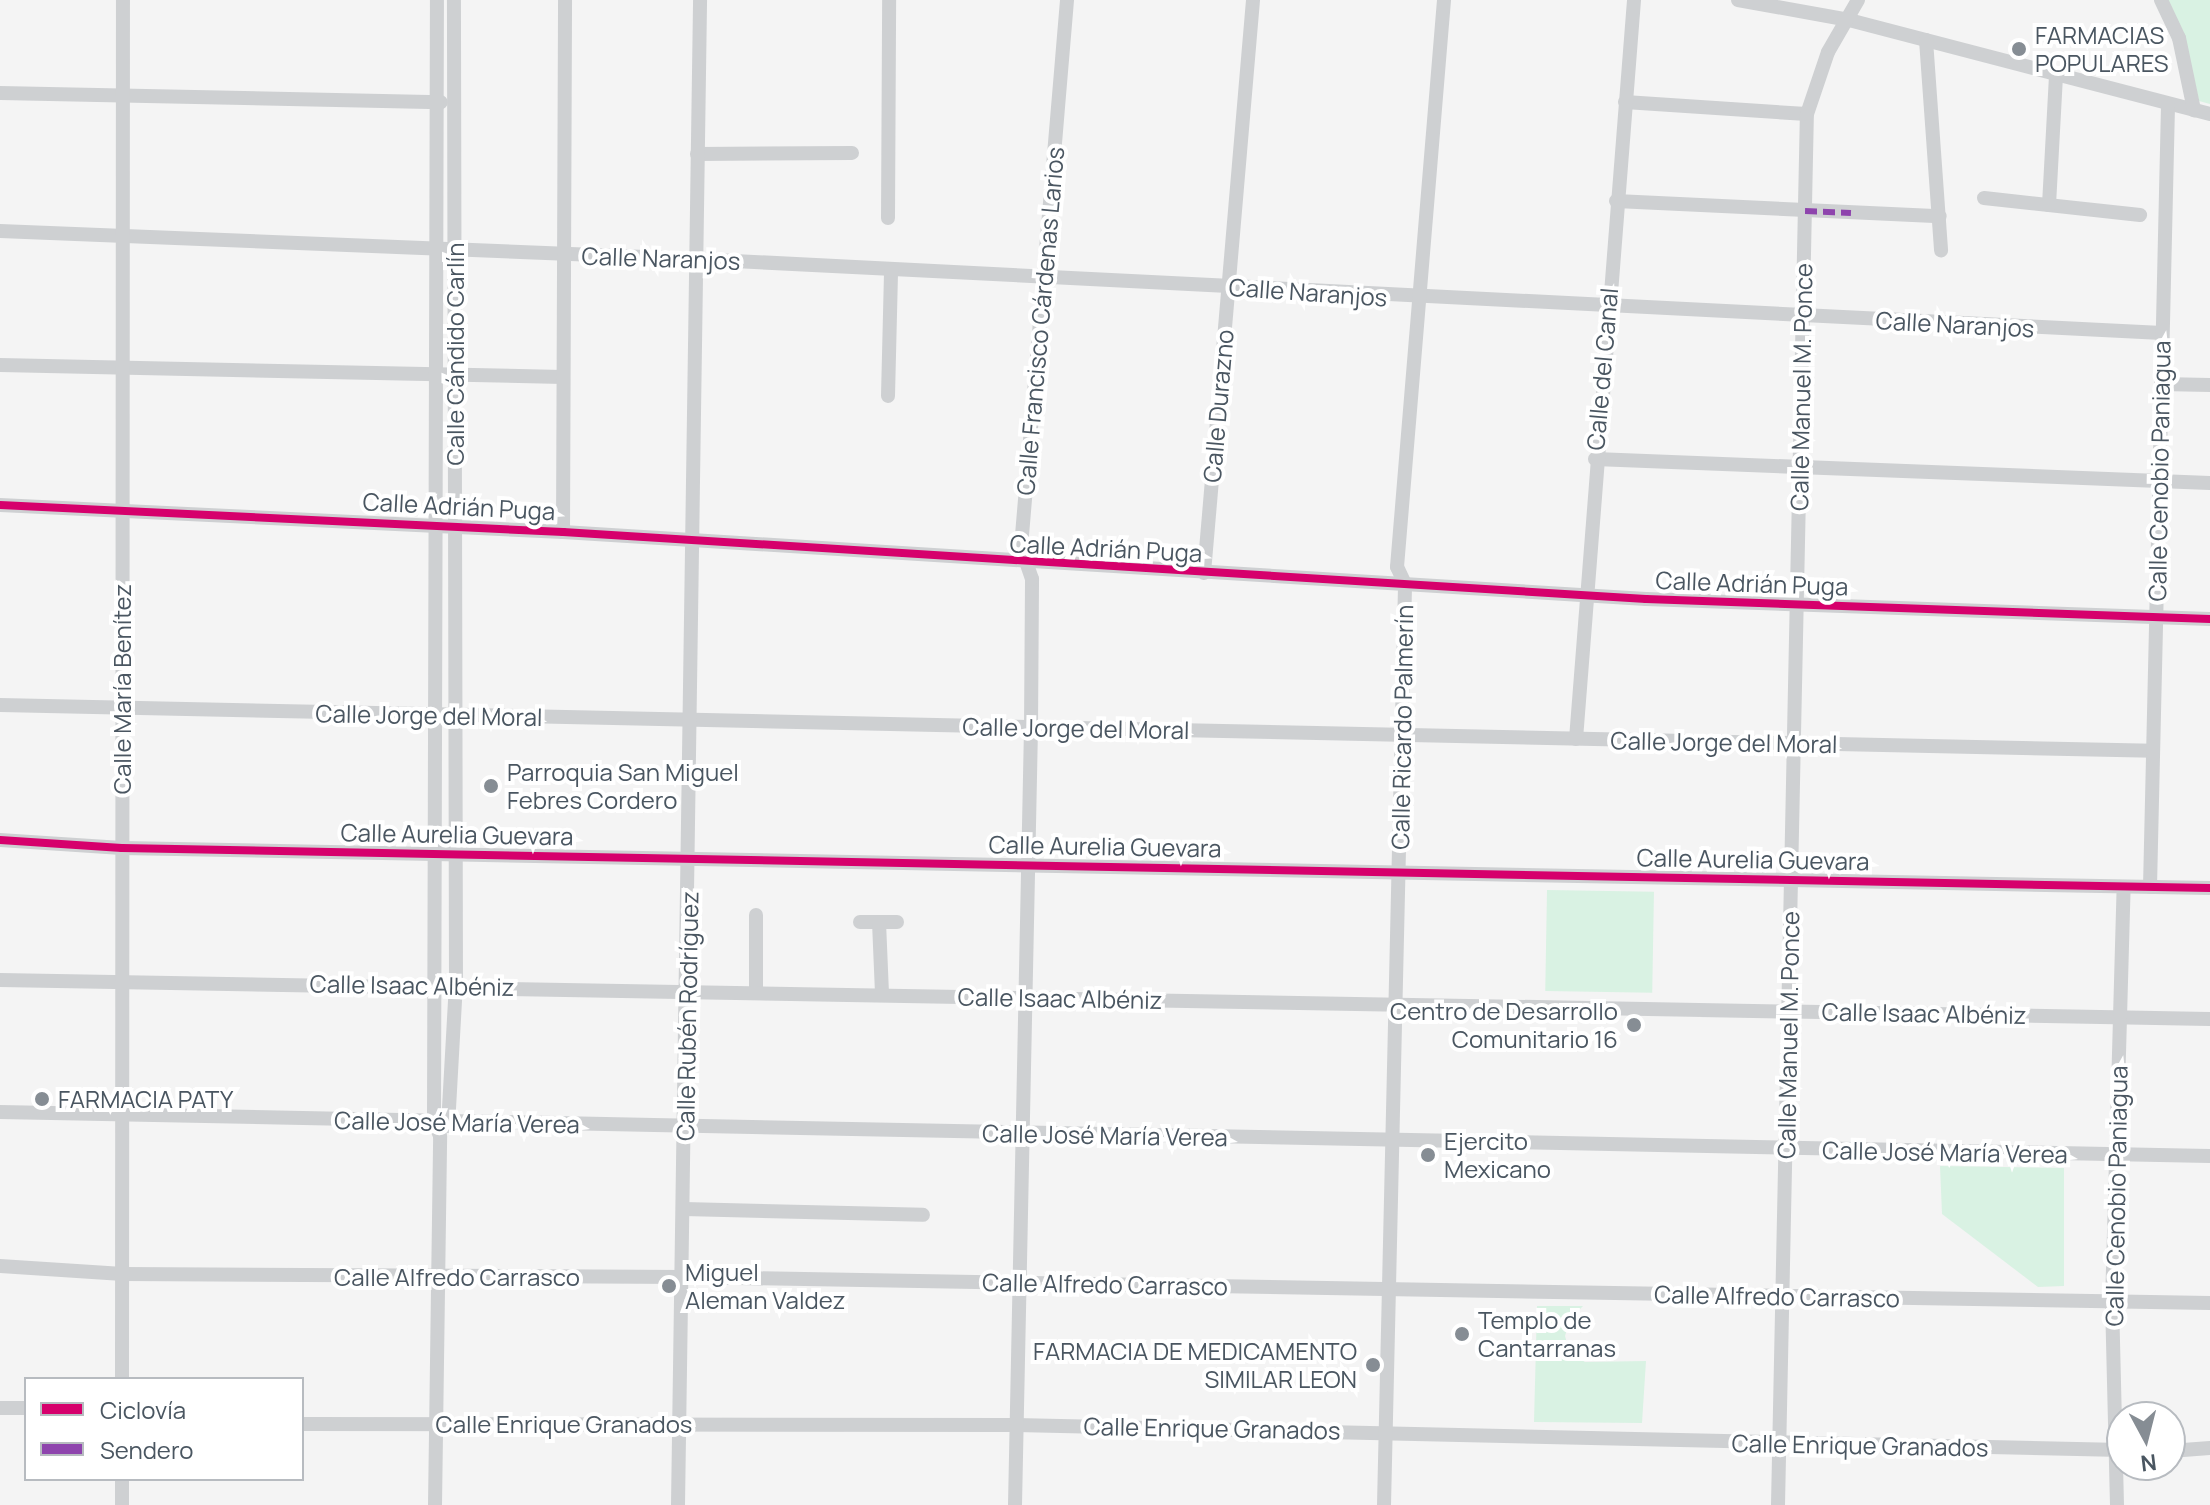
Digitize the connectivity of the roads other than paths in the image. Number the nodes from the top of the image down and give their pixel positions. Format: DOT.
graph roads {
  1 [pos="123,0"];
  2 [pos="437,0"];
  3 [pos="454,0"];
  4 [pos="565,0"];
  5 [pos="700,0"];
  6 [pos="889,0"];
  7 [pos="1067,0"];
  8 [pos="1253,0"];
  9 [pos="1444,0"];
  10 [pos="1634,0"];
  11 [pos="1738,0"];
  12 [pos="1858,0"];
  13 [pos="2161,0"];
  14 [pos="1849,20"];
  15 [pos="1926,40"];
  16 [pos="2056,74"];
  17 [pos="0,93"];
  18 [pos="123,96"];
  19 [pos="433,101"];
  20 [pos="454,102"];
  21 [pos="1625,102"];
  22 [pos="2168,104"];
  23 [pos="2194,110"];
  24 [pos="1807,114"];
  25 [pos="2210,114"];
  26 [pos="852,153"];
  27 [pos="697,154"];
  28 [pos="1984,198"];
  29 [pos="1616,201"];
  30 [pos="2049,205"];
  31 [pos="1805,211"];
  32 [pos="2140,215"];
  33 [pos="1940,216"];
  34 [pos="888,218"];
  35 [pos="0,231"];
  36 [pos="123,232"];
  37 [pos="438,249"];
  38 [pos="454,250"];
  39 [pos="1941,250"];
  40 [pos="564,255"];
  41 [pos="695,259"];
  42 [pos="891,269"];
  43 [pos="1044,276"];
  44 [pos="1229,287"];
  45 [pos="1419,299"];
  46 [pos="1607,307"];
  47 [pos="1804,317"];
  48 [pos="2162,333"];
  49 [pos="0,365"];
  50 [pos="122,368"];
  51 [pos="438,375"];
  52 [pos="455,375"];
  53 [pos="563,377"];
  54 [pos="2161,384"];
  55 [pos="2210,385"];
  56 [pos="888,396"];
  57 [pos="1595,459"];
  58 [pos="1800,469"];
  59 [pos="2210,483"];
  60 [pos="2159,485"];
  61 [pos="0,505"];
  62 [pos="123,507"];
  63 [pos="437,525"];
  64 [pos="455,526"];
  65 [pos="563,532"];
  66 [pos="690,541"];
  67 [pos="1027,563"];
  68 [pos="1204,573"];
  69 [pos="1405,584"];
  70 [pos="1584,596"];
  71 [pos="1796,604"];
  72 [pos="2156,617"];
  73 [pos="2210,619"];
  74 [pos="0,705"];
  75 [pos="123,710"];
  76 [pos="436,716"];
  77 [pos="455,716"];
  78 [pos="689,719"];
  79 [pos="1031,727"];
  80 [pos="1401,735"];
  81 [pos="1576,739"];
  82 [pos="1791,743"];
  83 [pos="2153,751"];
  84 [pos="0,840"];
  85 [pos="122,848"];
  86 [pos="435,854"];
  87 [pos="455,854"];
  88 [pos="690,859"];
  89 [pos="1025,864"];
  90 [pos="1399,871"];
  91 [pos="1791,880"];
  92 [pos="2124,887"];
  93 [pos="2150,887"];
  94 [pos="2210,888"];
  95 [pos="756,915"];
  96 [pos="860,922"];
  97 [pos="879,922"];
  98 [pos="897,922"];
  99 [pos="0,980"];
  100 [pos="122,981"];
  101 [pos="434,984"];
  102 [pos="456,985"];
  103 [pos="686,990"];
  104 [pos="756,991"];
  105 [pos="882,994"];
  106 [pos="1023,998"];
  107 [pos="1396,1003"];
  108 [pos="1789,1010"];
  109 [pos="2120,1017"];
  110 [pos="2210,1019"];
  111 [pos="0,1112"];
  112 [pos="122,1115"];
  113 [pos="434,1121"];
  114 [pos="451,1122"];
  115 [pos="685,1127"];
  116 [pos="1023,1133"];
  117 [pos="440,1136"];
  118 [pos="1393,1141"];
  119 [pos="1786,1149"];
  120 [pos="2116,1155"];
  121 [pos="2210,1156"];
  122 [pos="684,1209"];
  123 [pos="923,1215"];
  124 [pos="0,1266"];
  125 [pos="123,1274"];
  126 [pos="683,1277"];
  127 [pos="437,1278"];
  128 [pos="1017,1282"];
  129 [pos="1391,1289"];
  130 [pos="1783,1295"];
  131 [pos="2210,1303"];
  132 [pos="2112,1304"];
  133 [pos="122,1377"];
  134 [pos="2117,1401"];
  135 [pos="0,1408"];
  136 [pos="24,1408"];
  137 [pos="678,1423"];
  138 [pos="304,1424"];
  139 [pos="436,1424"];
  140 [pos="1016,1425"];
  141 [pos="1386,1431"];
  142 [pos="1780,1444"];
  143 [pos="2210,1448"];
  144 [pos="2106,1450"];
  145 [pos="2186,1450"];
  146 [pos="122,1481"];
  147 [pos="2118,1481"];
  148 [pos="122,1505"];
  149 [pos="435,1505"];
  150 [pos="678,1505"];
  151 [pos="1015,1505"];
  152 [pos="1384,1505"];
  153 [pos="1778,1505"];
  154 [pos="2117,1505"];
  1 -- 18 [label="street, Calle María Benítez"];
  2 -- 19 [label="street, Calle Cándido Carlín"];
  3 -- 20 [label="street, Calle Cándido Carlín"];
  4 -- 40 [label="street"];
  5 -- 27 [label="street, Calle Rubén Rodríguez"];
  6 -- 34 [label="street"];
  7 -- 43 [label="street, Calle Francisco Cárdenas Larios"];
  8 -- 44 [label="street, Calle Durazno"];
  9 -- 45 [label="street, Calle Ricardo Palmerín"];
  10 -- 21 [label="street, Calle del Canal"];
  11 -- 14 [label="street"];
  12 -- 14 [label="street, Calle Manuel M. Ponce"];
  13 -- 23 [label="street"];
  14 -- 15 [label="street"];
  14 -- 24 [label="street, Calle Manuel M. Ponce"];
  15 -- 16 [label="street"];
  15 -- 33 [label="street"];
  16 -- 22 [label="street"];
  16 -- 30 [label="street"];
  17 -- 18 [label="street"];
  18 -- 19 [label="street"];
  18 -- 36 [label="street, Calle María Benítez"];
  19 -- 20 [label="street"];
  19 -- 37 [label="street, Calle Cándido Carlín"];
  20 -- 38 [label="street, Calle Cándido Carlín"];
  21 -- 24 [label="street"];
  21 -- 29 [label="street, Calle del Canal"];
  22 -- 23 [label="street"];
  22 -- 48 [label="street, Calle Cenobio Paniagua"];
  23 -- 25 [label="street"];
  24 -- 31 [label="street, Calle Manuel M. Ponce"];
  26 -- 27 [label="street"];
  27 -- 41 [label="street, Calle Rubén Rodríguez"];
  28 -- 30 [label="street"];
  29 -- 31 [label="street"];
  29 -- 46 [label="street, Calle del Canal"];
  30 -- 32 [label="street"];
  31 -- 33 [label="street"];
  31 -- 47 [label="street, Calle Manuel M. Ponce"];
  33 -- 39 [label="street"];
  35 -- 36 [label="street, Calle Naranjos"];
  36 -- 37 [label="street, Calle Naranjos"];
  36 -- 50 [label="street, Calle María Benítez"];
  37 -- 38 [label="street, Calle Naranjos"];
  37 -- 51 [label="street, Calle Cándido Carlín"];
  38 -- 40 [label="street, Calle Naranjos"];
  38 -- 52 [label="street, Calle Cándido Carlín"];
  40 -- 41 [label="street, Calle Naranjos"];
  40 -- 53 [label="street"];
  41 -- 42 [label="street, Calle Naranjos"];
  41 -- 66 [label="street, Calle Rubén Rodríguez"];
  42 -- 43 [label="street, Calle Naranjos"];
  42 -- 56 [label="street"];
  43 -- 44 [label="street, Calle Naranjos"];
  43 -- 67 [label="street, Calle Francisco Cárdenas Larios"];
  44 -- 45 [label="street, Calle Naranjos"];
  44 -- 68 [label="street, Calle Durazno"];
  45 -- 46 [label="street, Calle Naranjos"];
  45 -- 69 [label="street, Calle Ricardo Palmerín"];
  46 -- 47 [label="street, Calle Naranjos"];
  46 -- 57 [label="street, Calle del Canal"];
  47 -- 48 [label="street, Calle Naranjos"];
  47 -- 58 [label="street, Calle Manuel M. Ponce"];
  48 -- 54 [label="street, Calle Cenobio Paniagua"];
  49 -- 50 [label="street"];
  50 -- 51 [label="street"];
  50 -- 62 [label="street, Calle María Benítez"];
  51 -- 52 [label="street"];
  51 -- 63 [label="street, Calle Cándido Carlín"];
  52 -- 53 [label="street"];
  52 -- 64 [label="street, Calle Cándido Carlín"];
  53 -- 65 [label="street"];
  54 -- 55 [label="street"];
  54 -- 60 [label="street, Calle Cenobio Paniagua"];
  57 -- 58 [label="street"];
  57 -- 70 [label="street, Calle del Canal"];
  58 -- 60 [label="street"];
  58 -- 71 [label="street, Calle Manuel M. Ponce"];
  59 -- 60 [label="street"];
  60 -- 72 [label="street, Calle Cenobio Paniagua"];
  61 -- 62 [label="street, Calle Adrián Puga"];
  62 -- 63 [label="street, Calle Adrián Puga"];
  62 -- 75 [label="street, Calle María Benítez"];
  63 -- 64 [label="street, Calle Adrián Puga"];
  63 -- 76 [label="street, Calle Cándido Carlín"];
  64 -- 65 [label="street, Calle Adrián Puga"];
  64 -- 77 [label="street, Calle Cándido Carlín"];
  65 -- 66 [label="street, Calle Adrián Puga"];
  66 -- 67 [label="street, Calle Adrián Puga"];
  66 -- 78 [label="street, Calle Rubén Rodríguez"];
  67 -- 68 [label="street, Calle Adrián Puga"];
  67 -- 79 [label="street, Calle Francisco Cárdenas Larios"];
  68 -- 69 [label="street, Calle Adrián Puga"];
  69 -- 70 [label="street, Calle Adrián Puga"];
  69 -- 80 [label="street, Calle Ricardo Palmerín"];
  70 -- 71 [label="street, Calle Adrián Puga"];
  70 -- 81 [label="street, Calle del Canal"];
  71 -- 72 [label="street, Calle Adrián Puga"];
  71 -- 82 [label="street, Calle Manuel M. Ponce"];
  72 -- 73 [label="street, Calle Adrián Puga"];
  72 -- 83 [label="street, Calle Cenobio Paniagua"];
  74 -- 75 [label="street, Calle Jorge del Moral"];
  75 -- 76 [label="street, Calle Jorge del Moral"];
  75 -- 85 [label="street, Calle María Benítez"];
  76 -- 77 [label="street, Calle Jorge del Moral"];
  76 -- 86 [label="street, Calle Cándido Carlín"];
  77 -- 78 [label="street, Calle Jorge del Moral"];
  77 -- 87 [label="street, Calle Cándido Carlín"];
  78 -- 79 [label="street, Calle Jorge del Moral"];
  78 -- 88 [label="street, Calle Rubén Rodríguez"];
  79 -- 80 [label="street, Calle Jorge del Moral"];
  79 -- 89 [label="street, Calle Francisco Cárdenas Larios"];
  80 -- 81 [label="street, Calle Jorge del Moral"];
  80 -- 90 [label="street, Calle Ricardo Palmerín"];
  81 -- 82 [label="street, Calle Jorge del Moral"];
  82 -- 83 [label="street, Calle Jorge del Moral"];
  82 -- 91 [label="street, Calle Manuel M. Ponce"];
  83 -- 93 [label="street, Calle Cenobio Paniagua"];
  84 -- 85 [label="street, Calle Aurelia Guevara"];
  85 -- 86 [label="street, Calle Aurelia Guevara"];
  85 -- 100 [label="street, Calle María Benítez"];
  86 -- 87 [label="street, Calle Aurelia Guevara"];
  86 -- 101 [label="street, Calle Cándido Carlín"];
  87 -- 88 [label="street, Calle Aurelia Guevara"];
  87 -- 102 [label="street, Calle Cándido Carlín"];
  88 -- 89 [label="street, Calle Aurelia Guevara"];
  88 -- 103 [label="street, Calle Rubén Rodríguez"];
  89 -- 90 [label="street, Calle Aurelia Guevara"];
  89 -- 106 [label="street, Calle Francisco Cárdenas Larios"];
  90 -- 91 [label="street, Calle Aurelia Guevara"];
  90 -- 107 [label="street, Calle Ricardo Palmerín"];
  91 -- 92 [label="street, Calle Aurelia Guevara"];
  91 -- 108 [label="street, Calle Manuel M. Ponce"];
  92 -- 93 [label="street, Calle Aurelia Guevara"];
  92 -- 109 [label="street, Calle Cenobio Paniagua"];
  93 -- 94 [label="street, Calle Aurelia Guevara"];
  95 -- 104 [label="street"];
  96 -- 97 [label="street"];
  97 -- 98 [label="street"];
  97 -- 105 [label="street"];
  99 -- 100 [label="street, Calle Isaac Albéniz"];
  100 -- 101 [label="street, Calle Isaac Albéniz"];
  100 -- 112 [label="street, Calle María Benítez"];
  101 -- 102 [label="street, Calle Isaac Albéniz"];
  101 -- 113 [label="street, Calle Cándido Carlín"];
  102 -- 103 [label="street, Calle Isaac Albéniz"];
  102 -- 114 [label="street, Calle Cándido Carlín"];
  103 -- 104 [label="street, Calle Isaac Albéniz"];
  103 -- 115 [label="street, Calle Rubén Rodríguez"];
  104 -- 105 [label="street, Calle Isaac Albéniz"];
  105 -- 106 [label="street, Calle Isaac Albéniz"];
  106 -- 107 [label="street, Calle Isaac Albéniz"];
  106 -- 116 [label="street, Calle Francisco Cárdenas Larios"];
  107 -- 108 [label="street, Calle Isaac Albéniz"];
  107 -- 118 [label="street, Calle Ricardo Palmerín"];
  108 -- 109 [label="street, Calle Isaac Albéniz"];
  108 -- 119 [label="street, Calle Manuel M. Ponce"];
  109 -- 110 [label="street, Calle Isaac Albéniz"];
  109 -- 120 [label="street, Calle Cenobio Paniagua"];
  111 -- 112 [label="street, Calle José María Verea"];
  112 -- 113 [label="street, Calle José María Verea"];
  112 -- 125 [label="street, Calle María Benítez"];
  113 -- 114 [label="street, Calle José María Verea"];
  113 -- 117 [label="street, Calle Cándido Carlín"];
  114 -- 115 [label="street, Calle José María Verea"];
  114 -- 117 [label="street"];
  115 -- 116 [label="street, Calle José María Verea"];
  115 -- 122 [label="street, Calle Rubén Rodríguez"];
  116 -- 118 [label="street, Calle José María Verea"];
  116 -- 128 [label="street, Calle Francisco Cárdenas Larios"];
  117 -- 127 [label="street, Calle Cándido Carlín"];
  118 -- 119 [label="street, Calle José María Verea"];
  118 -- 129 [label="street, Calle Ricardo Palmerín"];
  119 -- 120 [label="street, Calle José María Verea"];
  119 -- 130 [label="street, Calle Manuel M. Ponce"];
  120 -- 121 [label="street, Calle José María Verea"];
  120 -- 132 [label="street, Calle Cenobio Paniagua"];
  122 -- 123 [label="street"];
  122 -- 126 [label="street, Calle Rubén Rodríguez"];
  124 -- 125 [label="street, Calle Alfredo Carrasco"];
  125 -- 127 [label="street, Calle Alfredo Carrasco"];
  125 -- 133 [label="street, Calle María Benítez"];
  126 -- 127 [label="street, Calle Alfredo Carrasco"];
  126 -- 128 [label="street, Calle Alfredo Carrasco"];
  126 -- 137 [label="street, Calle Rubén Rodríguez"];
  127 -- 139 [label="street, Calle Cándido Carlín"];
  128 -- 129 [label="street, Calle Alfredo Carrasco"];
  128 -- 140 [label="street, Calle Francisco Cárdenas Larios"];
  129 -- 130 [label="street, Calle Alfredo Carrasco"];
  129 -- 141 [label="street, Calle Ricardo Palmerín"];
  130 -- 132 [label="street, Calle Alfredo Carrasco"];
  130 -- 142 [label="street, Calle Manuel M. Ponce"];
  131 -- 132 [label="street, Calle Alfredo Carrasco"];
  132 -- 134 [label="street, Calle Cenobio Paniagua"];
  135 -- 136 [label="street"];
  137 -- 139 [label="street, Calle Enrique Granados"];
  137 -- 140 [label="street, Calle Enrique Granados"];
  137 -- 150 [label="street, Calle Rubén Rodríguez"];
  138 -- 139 [label="street, Calle Enrique Granados"];
  139 -- 149 [label="street, Calle Cándido Carlín"];
  140 -- 141 [label="street, Calle Enrique Granados"];
  140 -- 151 [label="street, Calle Francisco Cárdenas Larios"];
  141 -- 142 [label="street, Calle Enrique Granados"];
  141 -- 152 [label="street, Calle Ricardo Palmerín"];
  142 -- 144 [label="street, Calle Enrique Granados"];
  142 -- 153 [label="street, Calle Manuel M. Ponce"];
  143 -- 145 [label="street"];
  146 -- 148 [label="street"];
  147 -- 154 [label="street, Calle Cenobio Paniagua"];
}
